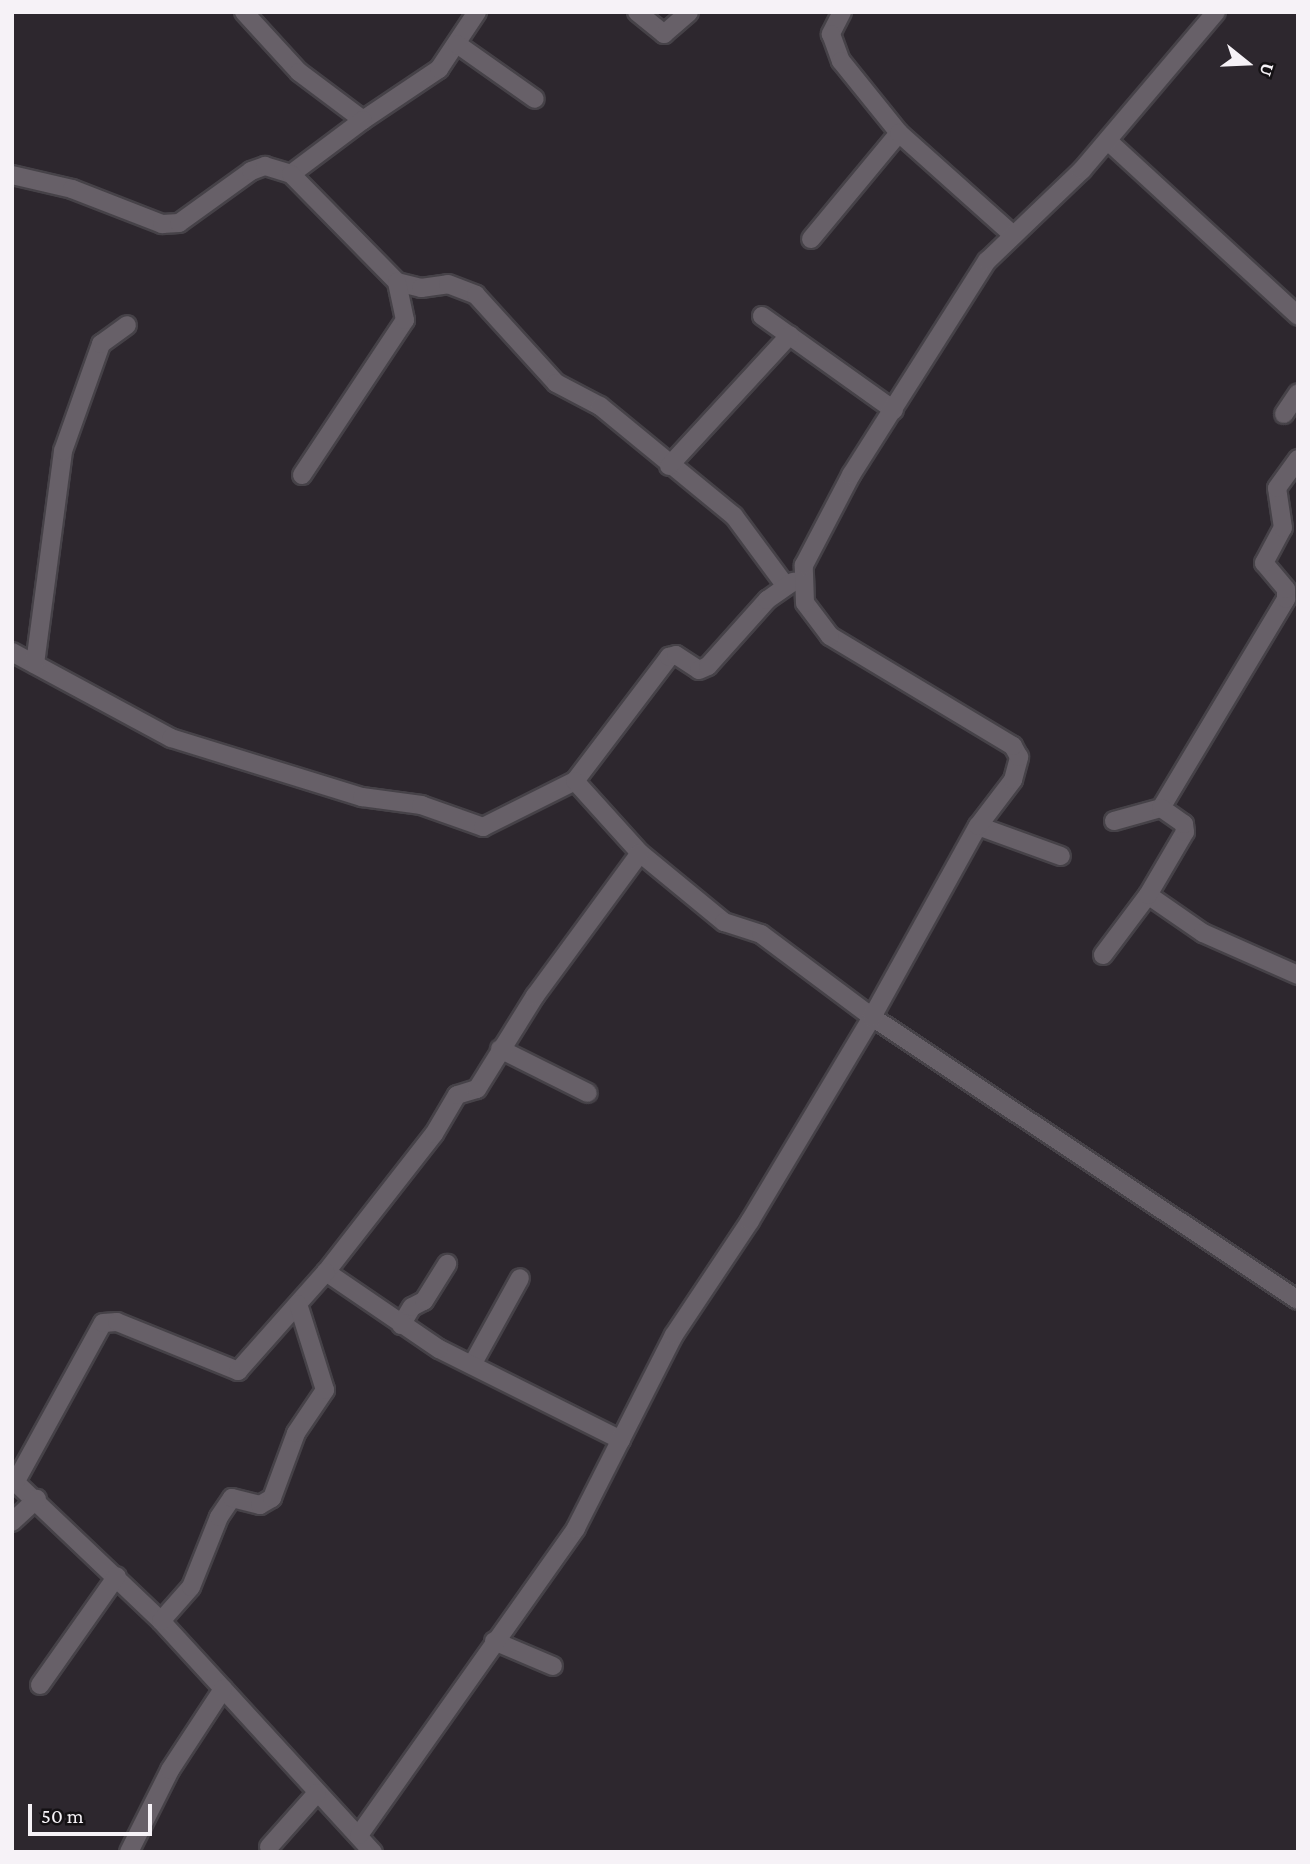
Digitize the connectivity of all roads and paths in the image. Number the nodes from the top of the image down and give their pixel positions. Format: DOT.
graph roads {
  1 [pos="244,12"];
  2 [pos="477,12"];
  3 [pos="637,12"];
  4 [pos="689,12"];
  5 [pos="842,12"];
  6 [pos="1216,12"];
  7 [pos="457,44"];
  8 [pos="535,99"];
  9 [pos="363,120"];
  10 [pos="899,133"];
  11 [pos="1108,141"];
  12 [pos="291,174"];
  13 [pos="12,175"];
  14 [pos="1013,235"];
  15 [pos="811,239"];
  16 [pos="397,282"];
  17 [pos="762,316"];
  18 [pos="1298,316"];
  19 [pos="127,325"];
  20 [pos="790,335"];
  21 [pos="1298,393"];
  22 [pos="894,410"];
  23 [pos="1284,414"];
  24 [pos="1298,459"];
  25 [pos="669,466"];
  26 [pos="302,475"];
  27 [pos="793,583"];
  28 [pos="12,652"];
  29 [pos="35,664"];
  30 [pos="575,781"];
  31 [pos="1161,808"];
  32 [pos="1114,821"];
  33 [pos="978,826"];
  34 [pos="640,853"];
  35 [pos="1061,856"];
  36 [pos="1149,895"];
  37 [pos="1103,955"];
  38 [pos="1298,975"];
  39 [pos="872,1017"];
  40 [pos="500,1049"];
  41 [pos="588,1093"];
  42 [pos="447,1265"];
  43 [pos="326,1272"];
  44 [pos="520,1278"];
  45 [pos="1298,1300"];
  46 [pos="298,1304"];
  47 [pos="401,1325"];
  48 [pos="472,1366"];
  49 [pos="621,1440"];
  50 [pos="14,1480"];
  51 [pos="37,1499"];
  52 [pos="12,1522"];
  53 [pos="117,1576"];
  54 [pos="161,1621"];
  55 [pos="494,1641"];
  56 [pos="553,1666"];
  57 [pos="40,1685"];
  58 [pos="223,1689"];
  59 [pos="317,1793"];
  60 [pos="359,1835"];
  61 [pos="269,1847"];
  62 [pos="129,1852"];
  63 [pos="373,1852"];
  1 -- 9 [label="street"];
  2 -- 7 [label="street"];
  3 -- 4 [label="street"];
  5 -- 10 [label="street"];
  6 -- 11 [label="street"];
  7 -- 8 [label="street"];
  7 -- 9 [label="street"];
  9 -- 12 [label="street"];
  10 -- 14 [label="street"];
  10 -- 15 [label="street"];
  11 -- 14 [label="street"];
  11 -- 18 [label="street"];
  12 -- 13 [label="street"];
  12 -- 16 [label="street"];
  14 -- 22 [label="street"];
  16 -- 25 [label="street"];
  16 -- 26 [label="street"];
  17 -- 20 [label="street"];
  19 -- 29 [label="street"];
  20 -- 22 [label="street"];
  20 -- 25 [label="street"];
  21 -- 23 [label="street"];
  22 -- 27 [label="street"];
  24 -- 31 [label="street"];
  25 -- 27 [label="street"];
  27 -- 30 [label="street"];
  27 -- 33 [label="street"];
  28 -- 29 [label="street"];
  29 -- 30 [label="street"];
  30 -- 34 [label="street"];
  31 -- 32 [label="street"];
  31 -- 36 [label="street"];
  33 -- 35 [label="street"];
  33 -- 39 [label="street"];
  34 -- 39 [label="street"];
  34 -- 40 [label="street"];
  36 -- 37 [label="street"];
  36 -- 38 [label="street"];
  39 -- 45 [label="street"];
  39 -- 49 [label="street"];
  40 -- 41 [label="street"];
  40 -- 43 [label="street"];
  42 -- 47 [label="street"];
  43 -- 46 [label="street"];
  43 -- 47 [label="street"];
  44 -- 48 [label="street"];
  46 -- 50 [label="street"];
  46 -- 54 [label="street"];
  47 -- 48 [label="street"];
  48 -- 49 [label="street"];
  49 -- 55 [label="street"];
  50 -- 51 [label="street"];
  51 -- 52 [label="street"];
  51 -- 53 [label="street"];
  53 -- 54 [label="street"];
  53 -- 57 [label="street"];
  54 -- 58 [label="street"];
  55 -- 56 [label="street"];
  55 -- 60 [label="street"];
  58 -- 59 [label="street"];
  58 -- 62 [label="street"];
  59 -- 60 [label="street"];
  59 -- 61 [label="street"];
  60 -- 63 [label="street"];
}
